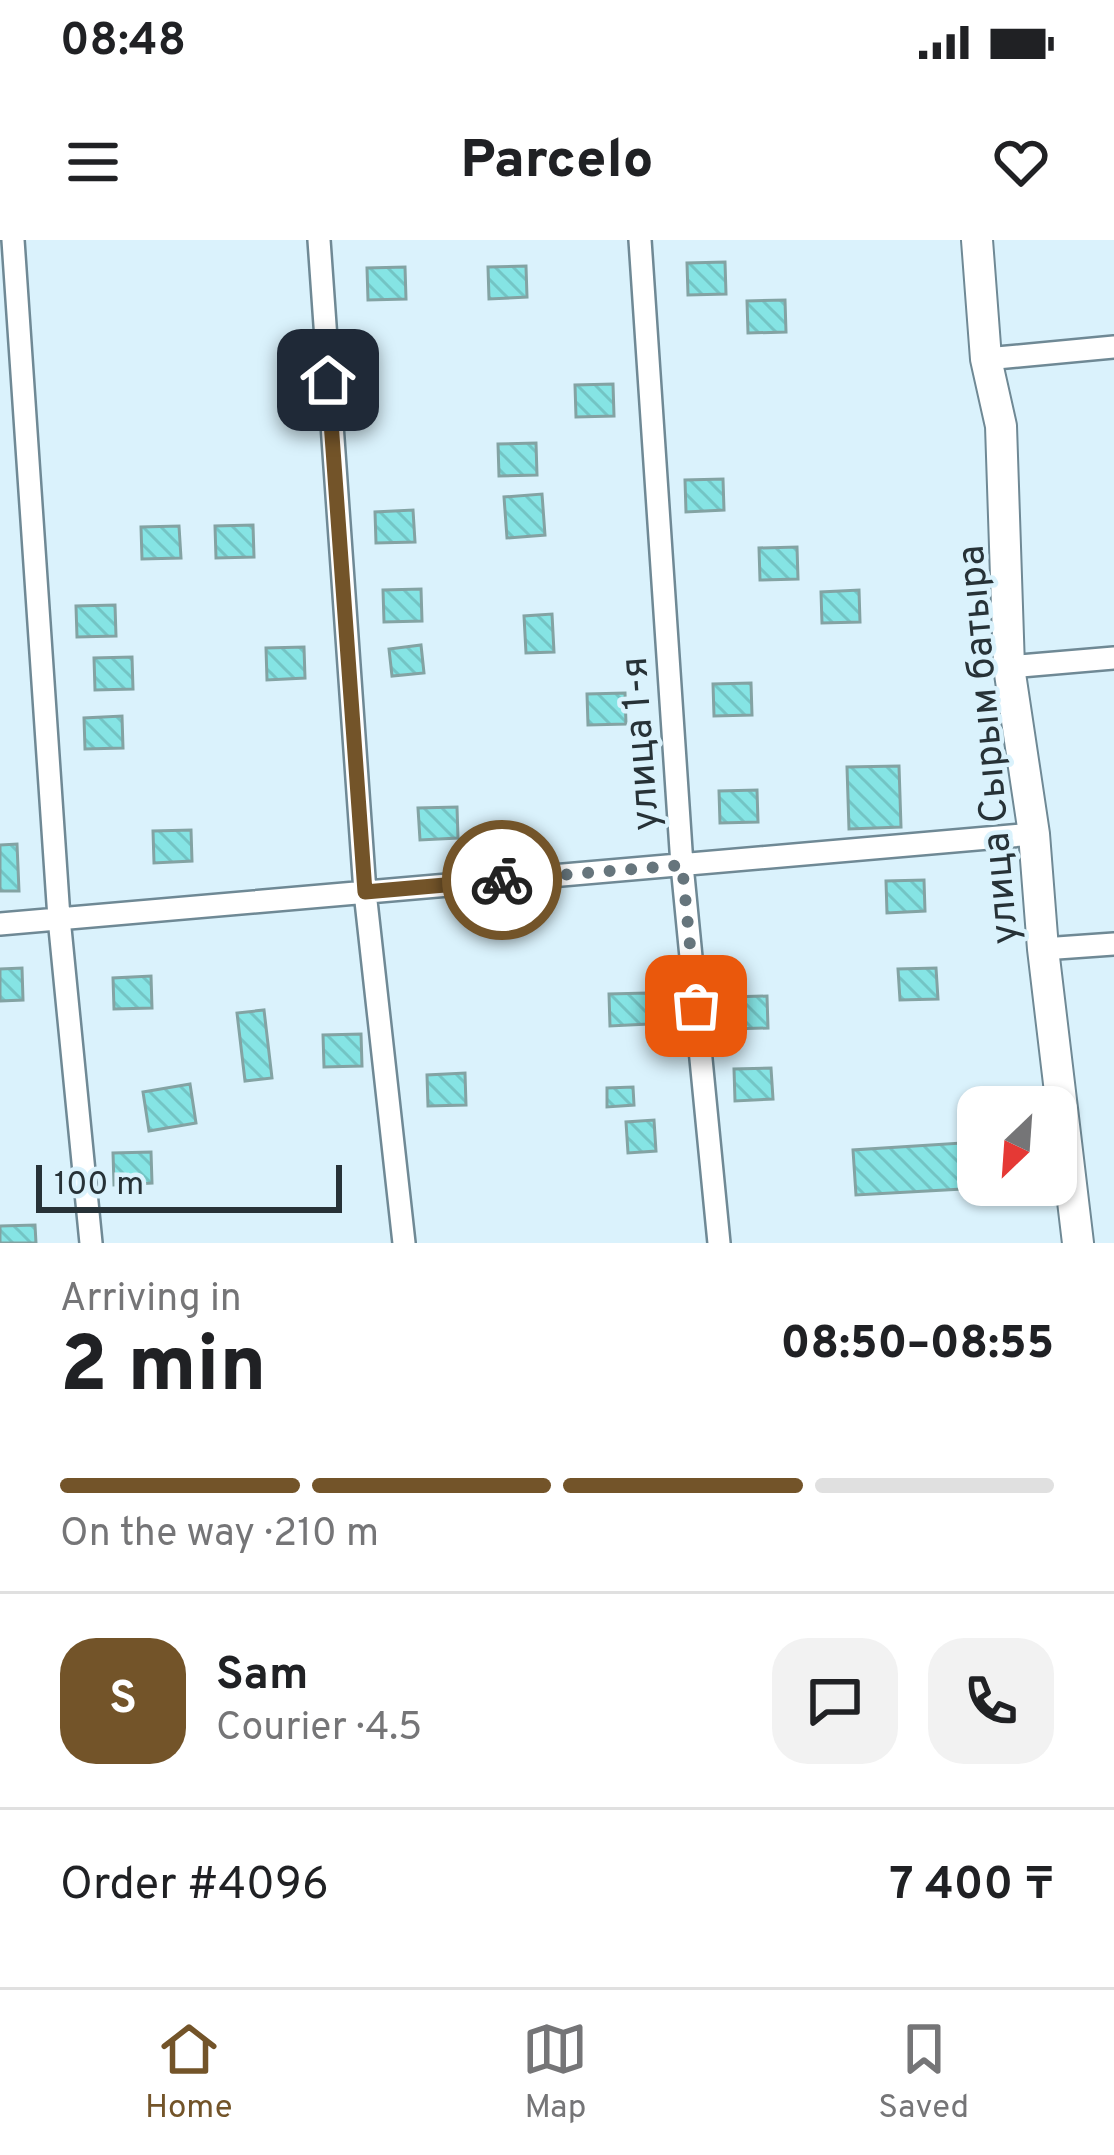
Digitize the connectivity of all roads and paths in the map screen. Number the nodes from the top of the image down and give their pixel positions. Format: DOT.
graph roads {
  1 [pos="13,240"];
  2 [pos="319,240"];
  3 [pos="640,240"];
  4 [pos="977,240"];
  5 [pos="1114,346"];
  6 [pos="986,359"];
  7 [pos="1114,658"];
  8 [pos="1009,667"];
  9 [pos="1034,834"];
  10 [pos="682,865"];
  11 [pos="365,892"];
  12 [pos="59,919"];
  13 [pos="0,924"];
  14 [pos="1114,944"];
  15 [pos="1043,949"];
  16 [pos="91,1243"];
  17 [pos="404,1243"];
  18 [pos="719,1243"];
  19 [pos="1078,1243"];
  1 -- 12 [label="street"];
  2 -- 11 [label="street"];
  3 -- 10 [label="street, улица 1-я"];
  4 -- 6 [label="street, улица Сырым батыра"];
  5 -- 6 [label="street"];
  6 -- 8 [label="street, улица Сырым батыра"];
  7 -- 8 [label="street"];
  8 -- 9 [label="street, улица Сырым батыра"];
  9 -- 10 [label="street"];
  9 -- 15 [label="street, улица Сырым батыра"];
  10 -- 11 [label="street"];
  10 -- 18 [label="street, улица 1-я"];
  11 -- 12 [label="street"];
  11 -- 17 [label="street"];
  12 -- 13 [label="street"];
  12 -- 16 [label="street"];
  14 -- 15 [label="street"];
  15 -- 19 [label="street, улица Сырым батыра"];
}
